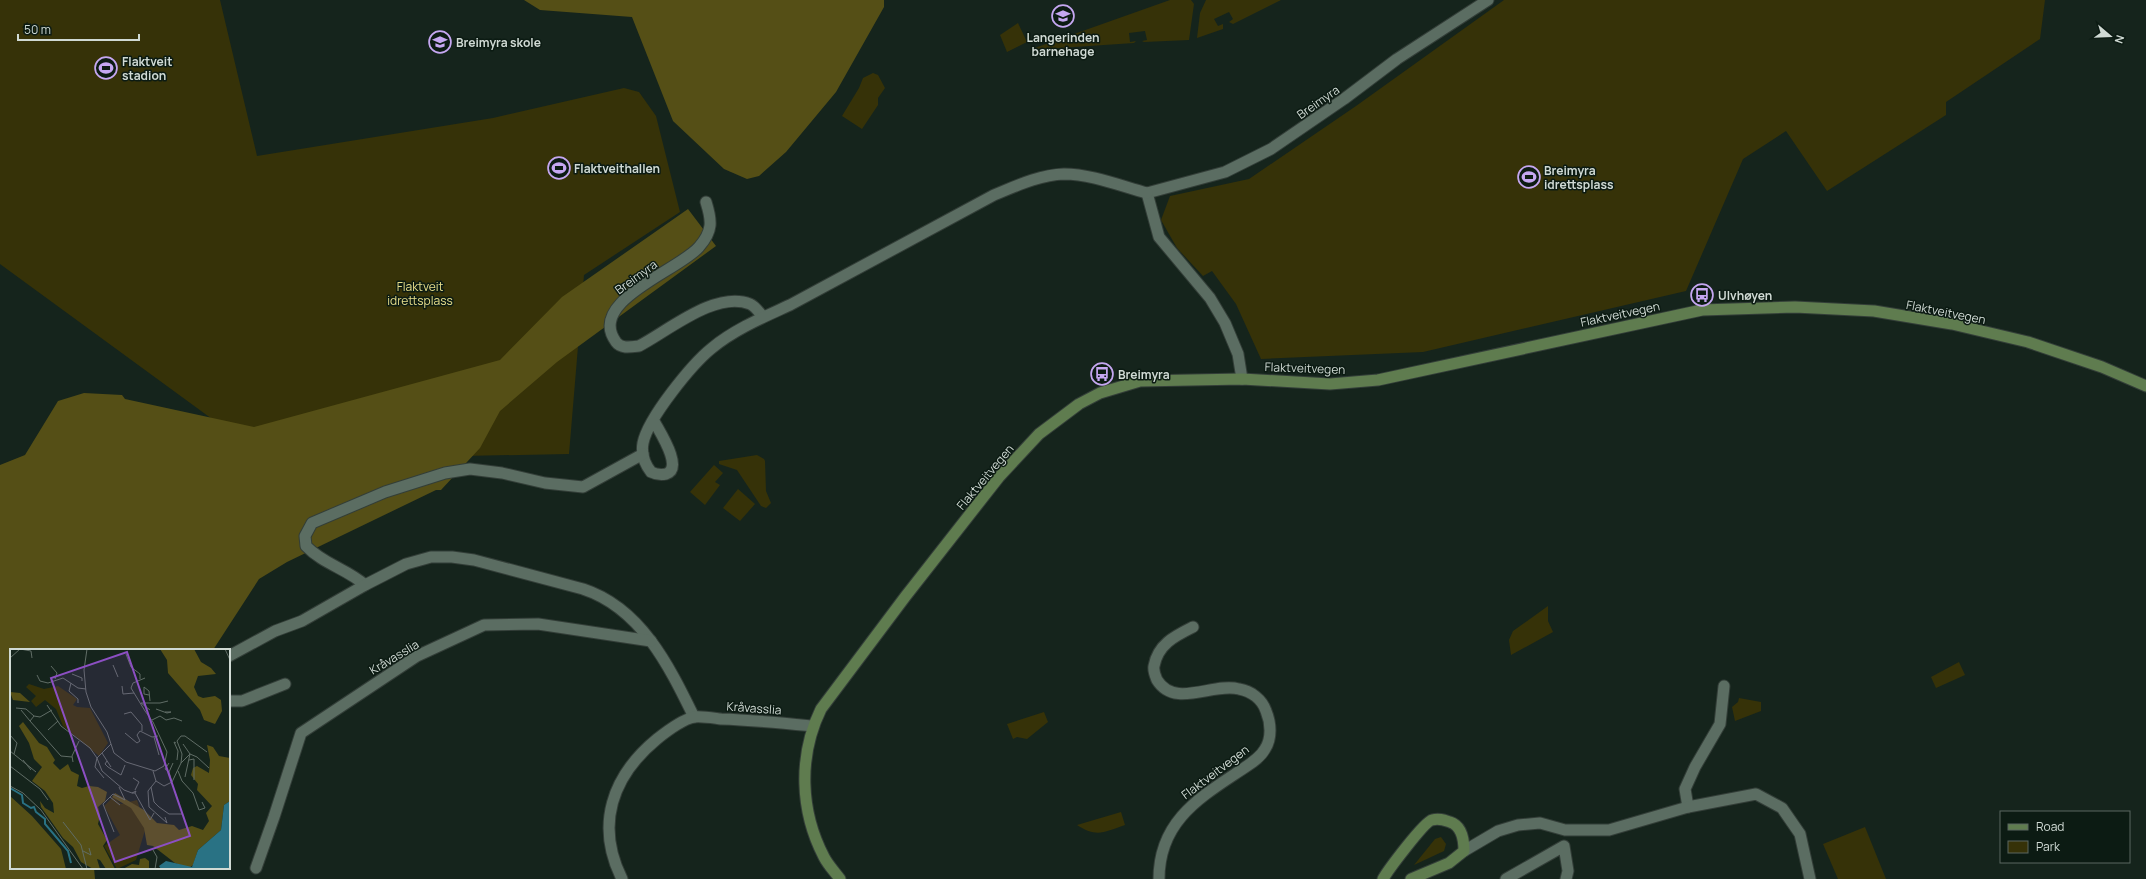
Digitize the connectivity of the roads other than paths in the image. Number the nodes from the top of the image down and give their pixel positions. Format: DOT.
graph roads {
  1 [pos="1488,0"];
  2 [pos="1147,193"];
  3 [pos="706,202"];
  4 [pos="763,317"];
  5 [pos="1242,378"];
  6 [pos="2146,386"];
  7 [pos="654,421"];
  8 [pos="643,454"];
  9 [pos="365,585"];
  10 [pos="1193,627"];
  11 [pos="651,641"];
  12 [pos="230,655"];
  13 [pos="285,684"];
  14 [pos="1724,686"];
  15 [pos="230,701"];
  16 [pos="694,717"];
  17 [pos="812,726"];
  18 [pos="1688,807"];
  19 [pos="1565,830"];
  20 [pos="1564,846"];
  21 [pos="1464,851"];
  22 [pos="256,868"];
  23 [pos="622,879"];
  24 [pos="840,879"];
  25 [pos="1159,879"];
  26 [pos="1383,879"];
  27 [pos="1410,879"];
  28 [pos="1506,879"];
  29 [pos="1566,879"];
  30 [pos="1810,879"];
  1 -- 2 [label="street, Breimyra"];
  2 -- 4 [label="street, Breimyra"];
  2 -- 5 [label="street"];
  3 -- 4 [label="street, Breimyra"];
  4 -- 7 [label="street, Breimyra"];
  5 -- 6 [label="main road, Flaktveitvegen"];
  5 -- 17 [label="main road, Flaktveitvegen"];
  7 -- 8 [label="street, Breimyra"];
  7 -- 8 [label="street"];
  8 -- 9 [label="street"];
  9 -- 11 [label="street"];
  9 -- 12 [label="street"];
  10 -- 25 [label="street, Flaktveitvegen"];
  11 -- 16 [label="street"];
  11 -- 22 [label="street, Kråvasslia"];
  13 -- 15 [label="street"];
  14 -- 18 [label="street"];
  16 -- 17 [label="street, Kråvasslia"];
  16 -- 23 [label="street, Kråvasslia"];
  17 -- 24 [label="main road, Flaktveitvegen"];
  18 -- 19 [label="street"];
  18 -- 30 [label="street"];
  19 -- 20 [label="street"];
  19 -- 21 [label="street"];
  20 -- 28 [label="street"];
  20 -- 29 [label="street"];
  21 -- 26 [label="main road"];
  21 -- 27 [label="main road"];
}
